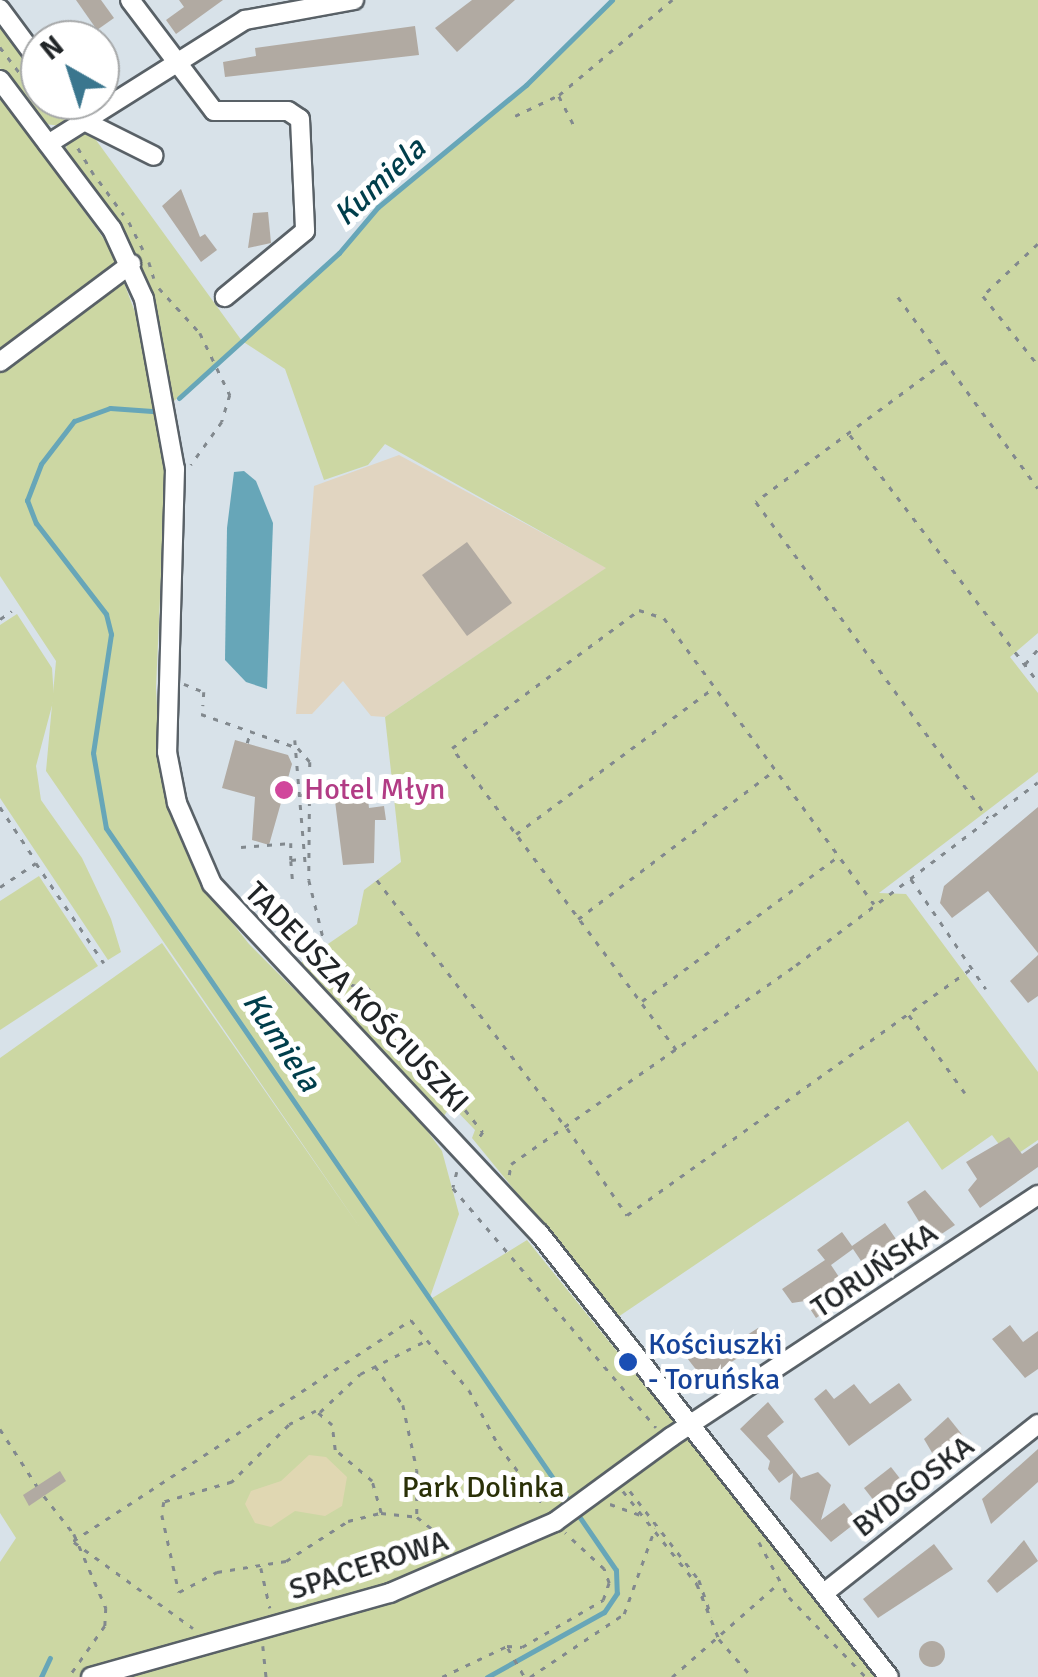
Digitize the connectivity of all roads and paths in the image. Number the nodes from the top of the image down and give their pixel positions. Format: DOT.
graph roads {
  1 [pos="130,0"];
  2 [pos="354,0"];
  3 [pos="672,0"];
  4 [pos="0,9"];
  5 [pos="20,36"];
  6 [pos="176,62"];
  7 [pos="0,80"];
  8 [pos="559,94"];
  9 [pos="120,97"];
  10 [pos="515,116"];
  11 [pos="82,120"];
  12 [pos="575,128"];
  13 [pos="48,144"];
  14 [pos="154,156"];
  15 [pos="1038,244"];
  16 [pos="131,264"];
  17 [pos="156,284"];
  18 [pos="225,297"];
  19 [pos="898,297"];
  20 [pos="0,362"];
  21 [pos="945,362"];
  22 [pos="1038,366"];
  23 [pos="850,434"];
  24 [pos="186,469"];
  25 [pos="1038,488"];
  26 [pos="12,611"];
  27 [pos="0,619"];
  28 [pos="1038,649"];
  29 [pos="1024,665"];
  30 [pos="1038,682"];
  31 [pos="714,686"];
  32 [pos="178,696"];
  33 [pos="203,706"];
  34 [pos="201,714"];
  35 [pos="250,731"];
  36 [pos="295,740"];
  37 [pos="248,744"];
  38 [pos="298,748"];
  39 [pos="776,770"];
  40 [pos="1038,782"];
  41 [pos="288,792"];
  42 [pos="297,797"];
  43 [pos="310,798"];
  44 [pos="317,798"];
  45 [pos="0,808"];
  46 [pos="988,819"];
  47 [pos="516,834"];
  48 [pos="240,847"];
  49 [pos="838,856"];
  50 [pos="301,859"];
  51 [pos="291,860"];
  52 [pos="36,863"];
  53 [pos="309,871"];
  54 [pos="910,878"];
  55 [pos="377,880"];
  56 [pos="294,882"];
  57 [pos="0,886"];
  58 [pos="875,905"];
  59 [pos="578,919"];
  60 [pos="104,963"];
  61 [pos="971,969"];
  62 [pos="323,979"];
  63 [pos="335,983"];
  64 [pos="986,988"];
  65 [pos="641,1002"];
  66 [pos="908,1014"];
  67 [pos="676,1050"];
  68 [pos="965,1093"];
  69 [pos="566,1127"];
  70 [pos="465,1164"];
  71 [pos="511,1179"];
  72 [pos="1038,1194"];
  73 [pos="427,1340"];
  74 [pos="375,1366"];
  75 [pos="320,1412"];
  76 [pos="1038,1424"];
  77 [pos="692,1427"];
  78 [pos="0,1429"];
  79 [pos="672,1437"];
  80 [pos="618,1478"];
  81 [pos="37,1486"];
  82 [pos="44,1496"];
  83 [pos="589,1499"];
  84 [pos="381,1513"];
  85 [pos="417,1516"];
  86 [pos="641,1516"];
  87 [pos="559,1520"];
  88 [pos="654,1529"];
  89 [pos="755,1533"];
  90 [pos="73,1541"];
  91 [pos="472,1561"];
  92 [pos="260,1567"];
  93 [pos="778,1583"];
  94 [pos="824,1593"];
  95 [pos="263,1628"];
  96 [pos="719,1638"];
  97 [pos="213,1643"];
  98 [pos="507,1646"];
  99 [pos="69,1677"];
  100 [pos="92,1677"];
  101 [pos="266,1677"];
  102 [pos="442,1677"];
  103 [pos="528,1677"];
  104 [pos="672,1677"];
  105 [pos="752,1677"];
  106 [pos="866,1677"];
  107 [pos="889,1677"];
  1 -- 6 [label="street"];
  2 -- 6 [label="street"];
  3 -- 8 [label="path"];
  4 -- 5 [label="street"];
  6 -- 9 [label="street"];
  6 -- 18 [label="street"];
  7 -- 13 [label="street, TADEUSZA KOŚCIUSZKI"];
  8 -- 10 [label="path"];
  8 -- 12 [label="path"];
  11 -- 13 [label="street"];
  11 -- 14 [label="street"];
  13 -- 16 [label="street, TADEUSZA KOŚCIUSZKI"];
  15 -- 22 [label="path"];
  16 -- 20 [label="street"];
  16 -- 70 [label="street, TADEUSZA KOŚCIUSZKI"];
  17 -- 24 [label="path"];
  19 -- 21 [label="path"];
  21 -- 23 [label="path"];
  21 -- 25 [label="path"];
  23 -- 29 [label="path"];
  23 -- 46 [label="path"];
  26 -- 27 [label="path"];
  28 -- 29 [label="path"];
  29 -- 30 [label="path"];
  31 -- 39 [label="path"];
  31 -- 47 [label="path"];
  31 -- 47 [label="path"];
  32 -- 33 [label="path"];
  34 -- 35 [label="path"];
  35 -- 37 [label="path"];
  35 -- 38 [label="path"];
  36 -- 38 [label="path"];
  38 -- 42 [label="path"];
  38 -- 43 [label="path"];
  39 -- 49 [label="path"];
  39 -- 59 [label="path"];
  40 -- 46 [label="path"];
  41 -- 42 [label="path"];
  42 -- 43 [label="path"];
  42 -- 50 [label="path"];
  43 -- 44 [label="path"];
  43 -- 53 [label="path"];
  45 -- 52 [label="path"];
  46 -- 54 [label="path"];
  47 -- 59 [label="path"];
  48 -- 51 [label="path"];
  49 -- 58 [label="path"];
  49 -- 65 [label="path"];
  50 -- 51 [label="path"];
  50 -- 53 [label="path"];
  51 -- 56 [label="path"];
  52 -- 57 [label="path"];
  52 -- 60 [label="path"];
  53 -- 63 [label="path"];
  54 -- 58 [label="path"];
  54 -- 61 [label="path"];
  55 -- 69 [label="path"];
  58 -- 67 [label="path"];
  59 -- 65 [label="path"];
  61 -- 64 [label="path"];
  61 -- 66 [label="path"];
  62 -- 63 [label="path"];
  63 -- 70 [label="path"];
  65 -- 67 [label="path"];
  66 -- 68 [label="path"];
  66 -- 69 [label="path"];
  67 -- 69 [label="path"];
  69 -- 71 [label="path"];
  70 -- 77 [label="street, TADEUSZA KOŚCIUSZKI"];
  70 -- 79 [label="path"];
  72 -- 77 [label="street, TORUŃSKA"];
  73 -- 74 [label="path"];
  73 -- 87 [label="path"];
  73 -- 90 [label="path"];
  74 -- 75 [label="path"];
  74 -- 85 [label="path"];
  75 -- 84 [label="path"];
  75 -- 92 [label="path"];
  76 -- 94 [label="street, BYDGOSKA"];
  77 -- 79 [label="street, SPACEROWA"];
  77 -- 94 [label="street, TADEUSZA KOŚCIUSZKI"];
  78 -- 81 [label="path"];
  79 -- 80 [label="street, SPACEROWA"];
  80 -- 83 [label="street, SPACEROWA"];
  80 -- 86 [label="path"];
  80 -- 88 [label="path"];
  82 -- 90 [label="path"];
  83 -- 86 [label="path"];
  83 -- 87 [label="street, SPACEROWA"];
  84 -- 85 [label="path"];
  84 -- 92 [label="path"];
  85 -- 91 [label="path"];
  86 -- 88 [label="path"];
  87 -- 91 [label="street, SPACEROWA"];
  87 -- 98 [label="path"];
  88 -- 96 [label="path"];
  88 -- 103 [label="path"];
  89 -- 93 [label="path"];
  90 -- 97 [label="path"];
  90 -- 99 [label="path"];
  91 -- 95 [label="street, SPACEROWA"];
  92 -- 95 [label="path"];
  93 -- 96 [label="path"];
  93 -- 106 [label="path"];
  94 -- 107 [label="street, TADEUSZA KOŚCIUSZKI"];
  95 -- 97 [label="street, SPACEROWA"];
  95 -- 101 [label="path"];
  96 -- 104 [label="path"];
  96 -- 105 [label="path"];
  97 -- 100 [label="street, SPACEROWA"];
  98 -- 102 [label="path"];
  98 -- 103 [label="path"];
}
